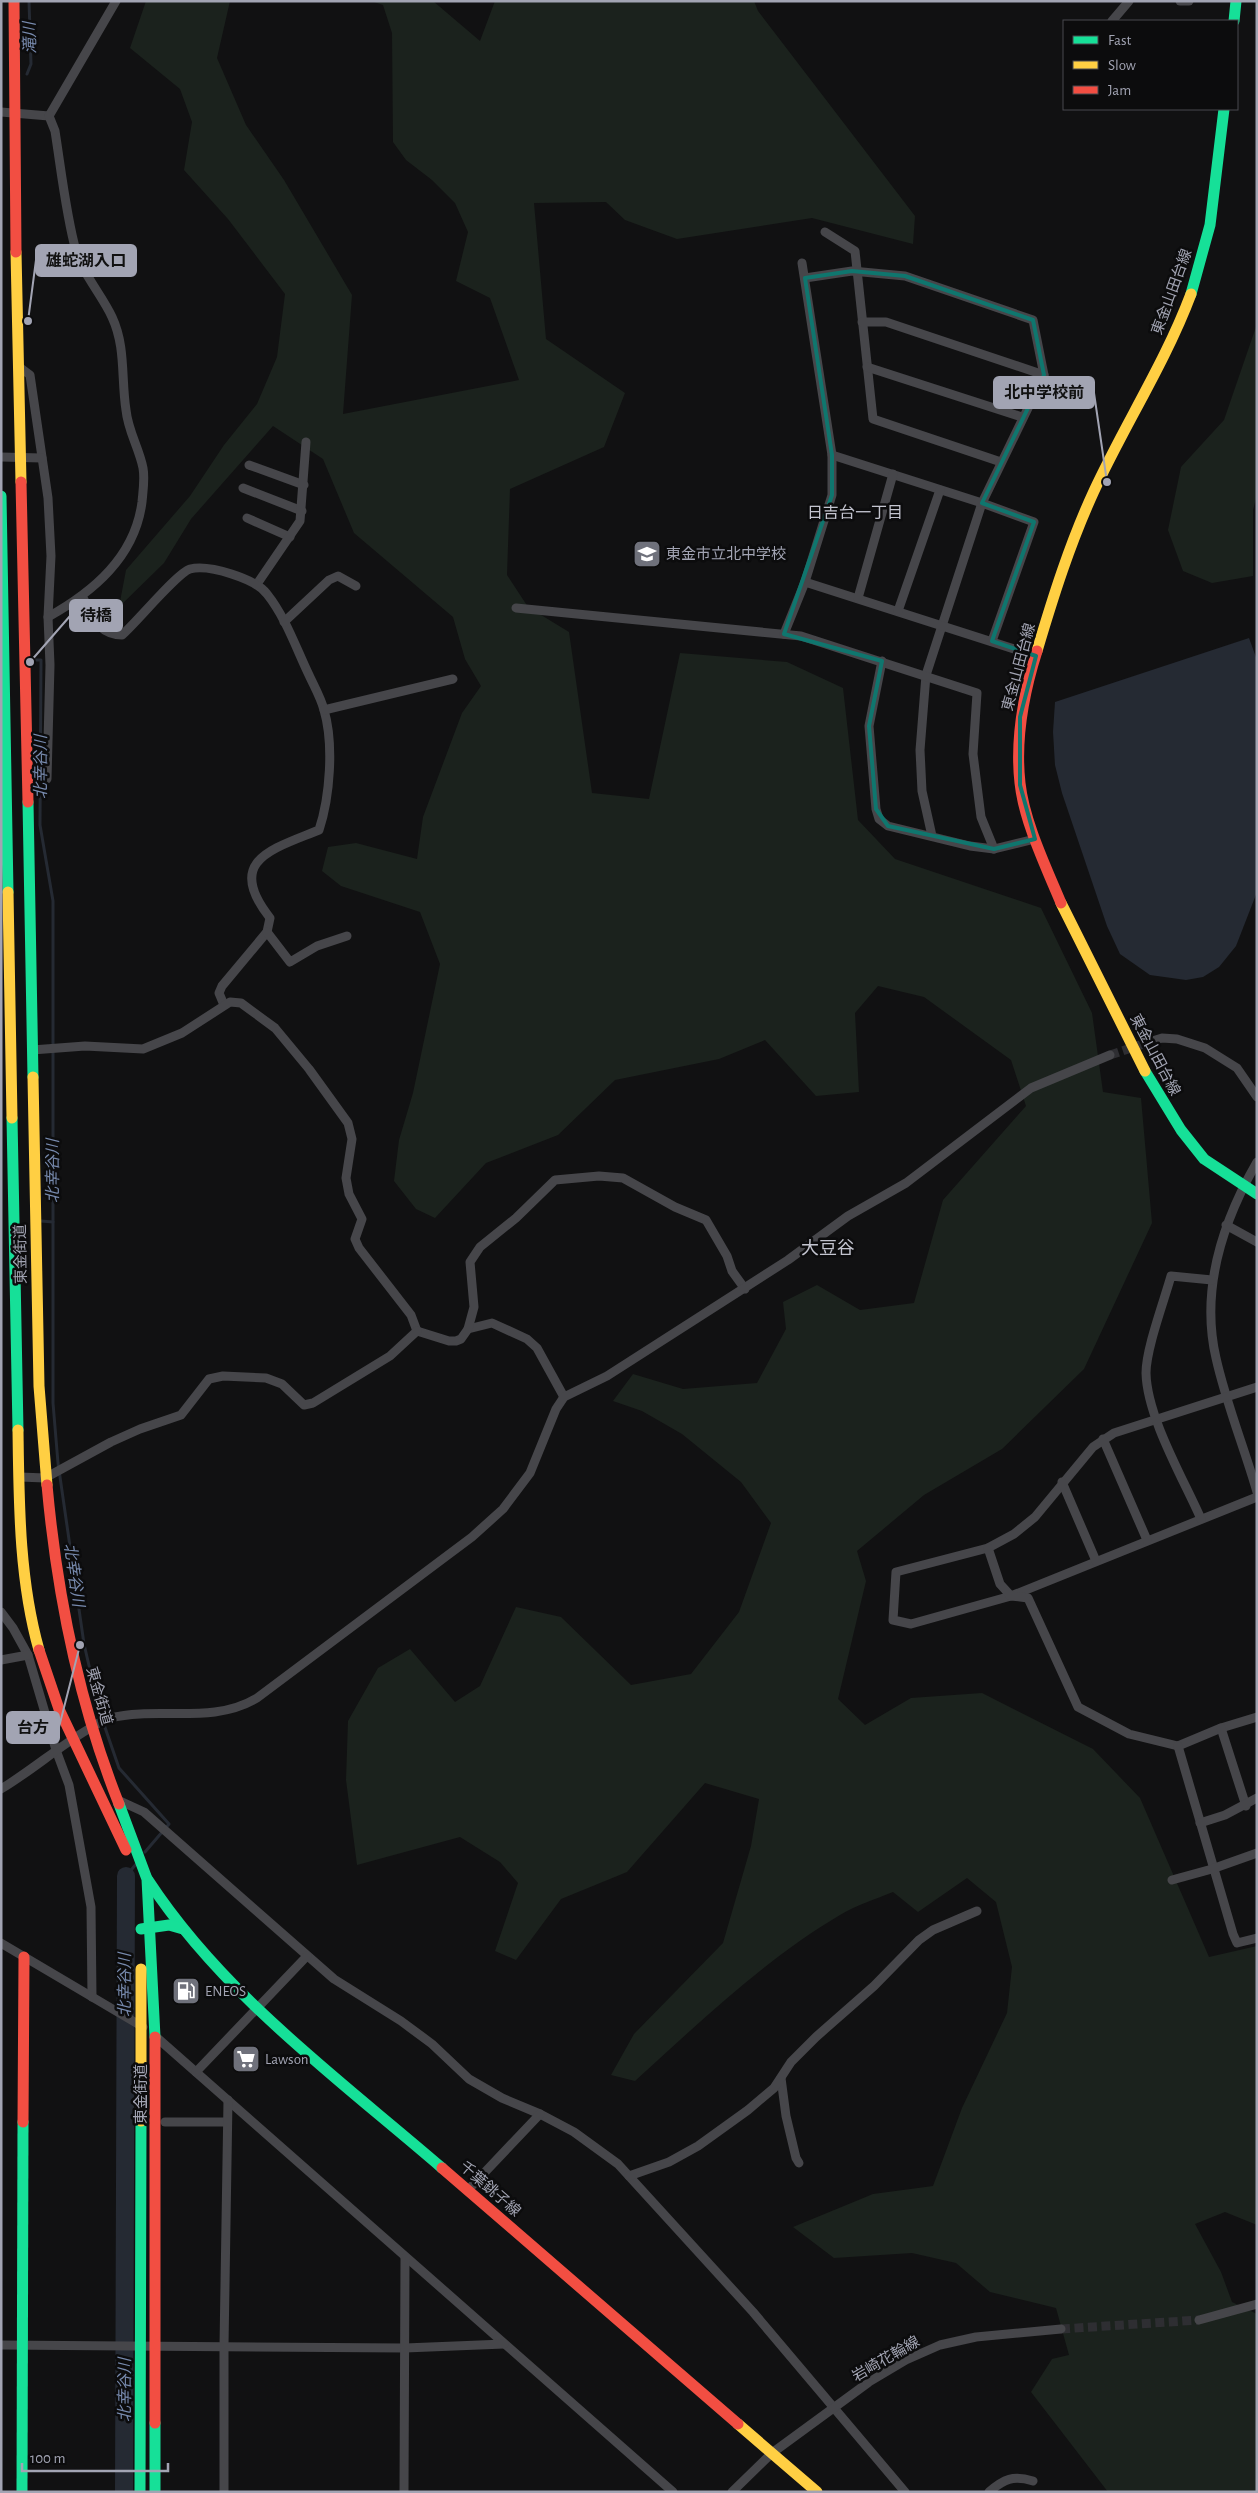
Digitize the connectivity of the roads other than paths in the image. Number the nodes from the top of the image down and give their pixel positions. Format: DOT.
graph roads {
  1 [pos="14,1"];
  2 [pos="116,1"];
  3 [pos="1130,1"];
  4 [pos="1180,1"];
  5 [pos="1188,1"];
  6 [pos="1236,1"];
  7 [pos="1113,20"];
  8 [pos="1234,20"];
  9 [pos="1224,110"];
  10 [pos="1,112"];
  11 [pos="16,114"];
  12 [pos="49,116"];
  13 [pos="825,232"];
  14 [pos="802,263"];
  15 [pos="856,272"];
  16 [pos="805,278"];
  17 [pos="862,322"];
  18 [pos="18,366"];
  19 [pos="867,367"];
  20 [pos="1044,375"];
  21 [pos="1022,417"];
  22 [pos="306,442"];
  23 [pos="832,455"];
  24 [pos="1,458"];
  25 [pos="19,458"];
  26 [pos="42,458"];
  27 [pos="1001,462"];
  28 [pos="250,465"];
  29 [pos="893,474"];
  30 [pos="304,485"];
  31 [pos="243,488"];
  32 [pos="940,490"];
  33 [pos="1,496"];
  34 [pos="982,503"];
  35 [pos="302,511"];
  36 [pos="247,518"];
  37 [pos="290,537"];
  38 [pos="806,582"];
  39 [pos="257,584"];
  40 [pos="356,586"];
  41 [pos="82,596"];
  42 [pos="858,598"];
  43 [pos="516,608"];
  44 [pos="898,611"];
  45 [pos="48,618"];
  46 [pos="284,622"];
  47 [pos="942,626"];
  48 [pos="784,634"];
  49 [pos="992,642"];
  50 [pos="1036,656"];
  51 [pos="882,661"];
  52 [pos="3,672"];
  53 [pos="26,672"];
  54 [pos="926,675"];
  55 [pos="454,679"];
  56 [pos="324,710"];
  57 [pos="47,779"];
  58 [pos="932,836"];
  59 [pos="1035,839"];
  60 [pos="994,848"];
  61 [pos="268,932"];
  62 [pos="347,936"];
  63 [pos="224,1005"];
  64 [pos="1146,1043"];
  65 [pos="32,1050"];
  66 [pos="7,1051"];
  67 [pos="1110,1055"];
  68 [pos="1257,1097"];
  69 [pos="1257,1162"];
  70 [pos="1243,1186"];
  71 [pos="1257,1194"];
  72 [pos="1226,1225"];
  73 [pos="1257,1242"];
  74 [pos="1212,1280"];
  75 [pos="744,1289"];
  76 [pos="468,1329"];
  77 [pos="418,1331"];
  78 [pos="1257,1387"];
  79 [pos="1228,1396"];
  80 [pos="564,1397"];
  81 [pos="1156,1419"];
  82 [pos="1103,1439"];
  83 [pos="20,1477"];
  84 [pos="45,1478"];
  85 [pos="1062,1482"];
  86 [pos="1257,1492"];
  87 [pos="1257,1497"];
  88 [pos="1201,1519"];
  89 [pos="1147,1540"];
  90 [pos="988,1548"];
  91 [pos="1096,1561"];
  92 [pos="1011,1596"];
  93 [pos="1,1612"];
  94 [pos="33,1621"];
  95 [pos="13,1628"];
  96 [pos="28,1655"];
  97 [pos="1,1660"];
  98 [pos="1257,1717"];
  99 [pos="92,1728"];
  100 [pos="1221,1728"];
  101 [pos="73,1738"];
  102 [pos="1178,1746"];
  103 [pos="56,1750"];
  104 [pos="1,1789"];
  105 [pos="1257,1798"];
  106 [pos="117,1800"];
  107 [pos="1246,1806"];
  108 [pos="1200,1823"];
  109 [pos="1257,1853"];
  110 [pos="1212,1869"];
  111 [pos="147,1879"];
  112 [pos="1172,1880"];
  113 [pos="977,1911"];
  114 [pos="146,1928"];
  115 [pos="183,1929"];
  116 [pos="1257,1938"];
  117 [pos="1,1943"];
  118 [pos="24,1956"];
  119 [pos="307,1956"];
  120 [pos="92,1997"];
  121 [pos="256,2008"];
  122 [pos="142,2026"];
  123 [pos="155,2036"];
  124 [pos="196,2072"];
  125 [pos="781,2078"];
  126 [pos="228,2100"];
  127 [pos="540,2114"];
  128 [pos="165,2122"];
  129 [pos="228,2122"];
  130 [pos="799,2163"];
  131 [pos="629,2176"];
  132 [pos="468,2190"];
  133 [pos="405,2258"];
  134 [pos="1257,2304"];
  135 [pos="1199,2320"];
  136 [pos="1061,2329"];
  137 [pos="504,2344"];
  138 [pos="1,2345"];
  139 [pos="22,2345"];
  140 [pos="142,2346"];
  141 [pos="156,2346"];
  142 [pos="224,2346"];
  143 [pos="405,2348"];
  144 [pos="834,2408"];
  145 [pos="772,2452"];
  146 [pos="1033,2481"];
  147 [pos="22,2492"];
  148 [pos="140,2492"];
  149 [pos="154,2492"];
  150 [pos="224,2492"];
  151 [pos="404,2492"];
  152 [pos="673,2492"];
  153 [pos="732,2492"];
  154 [pos="817,2492"];
  155 [pos="905,2492"];
  156 [pos="989,2492"];
  1 -- 11 [label="main road, 東金街道"];
  2 -- 12 [label="street"];
  3 -- 7 [label="street"];
  4 -- 5 [label="street"];
  6 -- 8 [label="main road"];
  9 -- 50 [label="main road, 東金山田台線"];
  10 -- 11 [label="street"];
  11 -- 12 [label="street"];
  11 -- 18 [label="main road, 東金街道"];
  12 -- 41 [label="street"];
  13 -- 15 [label="street"];
  14 -- 16 [label="street"];
  15 -- 16 [label="street"];
  15 -- 17 [label="street"];
  15 -- 20 [label="street"];
  16 -- 23 [label="street"];
  17 -- 19 [label="street"];
  17 -- 20 [label="street"];
  18 -- 25 [label="main road, 東金街道"];
  18 -- 26 [label="street"];
  19 -- 21 [label="street"];
  19 -- 27 [label="street"];
  20 -- 21 [label="street"];
  21 -- 27 [label="street"];
  22 -- 30 [label="street"];
  23 -- 29 [label="street"];
  23 -- 38 [label="street"];
  24 -- 25 [label="street"];
  25 -- 26 [label="street"];
  25 -- 53 [label="main road, 東金街道"];
  26 -- 45 [label="street"];
  27 -- 34 [label="street"];
  28 -- 30 [label="street"];
  29 -- 32 [label="street"];
  29 -- 42 [label="street"];
  30 -- 35 [label="street"];
  31 -- 35 [label="street"];
  32 -- 34 [label="street"];
  32 -- 44 [label="street"];
  33 -- 52 [label="main road, 東金街道"];
  34 -- 47 [label="street"];
  34 -- 49 [label="street"];
  35 -- 37 [label="street"];
  36 -- 37 [label="street"];
  37 -- 39 [label="street"];
  38 -- 42 [label="street"];
  38 -- 48 [label="street"];
  39 -- 41 [label="street"];
  39 -- 46 [label="street"];
  40 -- 46 [label="street"];
  41 -- 45 [label="street"];
  42 -- 44 [label="street"];
  43 -- 48 [label="street"];
  44 -- 47 [label="street"];
  45 -- 57 [label="street"];
  46 -- 56 [label="street"];
  47 -- 49 [label="street"];
  47 -- 54 [label="street"];
  48 -- 51 [label="street"];
  49 -- 50 [label="street"];
  50 -- 59 [label="main road, 東金山田台線"];
  51 -- 54 [label="street"];
  51 -- 58 [label="street"];
  52 -- 53 [label="main road"];
  52 -- 66 [label="main road, 東金街道"];
  53 -- 65 [label="main road, 東金街道"];
  54 -- 58 [label="street"];
  54 -- 60 [label="street"];
  55 -- 56 [label="street"];
  56 -- 61 [label="street"];
  58 -- 60 [label="street"];
  59 -- 60 [label="street"];
  59 -- 70 [label="main road, 東金山田台線"];
  61 -- 62 [label="street"];
  61 -- 63 [label="street"];
  63 -- 65 [label="street"];
  63 -- 77 [label="street"];
  64 -- 68 [label="street"];
  65 -- 66 [label="main road"];
  65 -- 84 [label="main road, 東金街道"];
  66 -- 83 [label="main road, 東金街道"];
  67 -- 75 [label="street"];
  69 -- 70 [label="street"];
  70 -- 71 [label="main road, 東金山田台線"];
  70 -- 72 [label="street"];
  72 -- 73 [label="street"];
  72 -- 74 [label="street"];
  74 -- 79 [label="street"];
  74 -- 81 [label="street"];
  75 -- 76 [label="street"];
  75 -- 80 [label="street"];
  76 -- 77 [label="street"];
  76 -- 80 [label="street"];
  77 -- 84 [label="street"];
  78 -- 79 [label="street"];
  79 -- 81 [label="street"];
  79 -- 86 [label="street"];
  80 -- 99 [label="street"];
  81 -- 82 [label="street"];
  81 -- 88 [label="street"];
  82 -- 85 [label="street"];
  82 -- 89 [label="street"];
  83 -- 84 [label="street"];
  83 -- 94 [label="main road, 東金街道"];
  84 -- 99 [label="main road, 東金街道"];
  85 -- 90 [label="street"];
  85 -- 91 [label="street"];
  87 -- 88 [label="street"];
  88 -- 89 [label="street"];
  89 -- 91 [label="street"];
  90 -- 92 [label="street"];
  90 -- 92 [label="street"];
  91 -- 92 [label="street"];
  92 -- 102 [label="street"];
  93 -- 95 [label="street"];
  94 -- 95 [label="street"];
  94 -- 101 [label="main road, 東金街道"];
  95 -- 96 [label="street"];
  96 -- 97 [label="street"];
  96 -- 103 [label="street"];
  98 -- 100 [label="street"];
  99 -- 101 [label="street"];
  99 -- 106 [label="main road, 東金街道"];
  100 -- 102 [label="street"];
  100 -- 107 [label="street"];
  101 -- 103 [label="street"];
  101 -- 114 [label="main road, 東金街道"];
  102 -- 108 [label="street"];
  103 -- 104 [label="street"];
  103 -- 120 [label="street"];
  105 -- 107 [label="street"];
  106 -- 111 [label="main road, 東金街道"];
  106 -- 119 [label="street"];
  107 -- 108 [label="street"];
  108 -- 110 [label="street"];
  109 -- 110 [label="street"];
  110 -- 112 [label="street"];
  110 -- 116 [label="street"];
  111 -- 114 [label="main road, 東金街道"];
  111 -- 115 [label="main road, 千葉銚子線"];
  113 -- 125 [label="street"];
  114 -- 115 [label="main road"];
  114 -- 122 [label="main road, 東金街道"];
  114 -- 123 [label="main road, 東金街道"];
  115 -- 121 [label="main road, 千葉銚子線"];
  117 -- 118 [label="street"];
  118 -- 120 [label="street"];
  118 -- 139 [label="main road"];
  119 -- 121 [label="street"];
  119 -- 127 [label="street"];
  120 -- 122 [label="street"];
  121 -- 124 [label="street"];
  121 -- 132 [label="main road, 千葉銚子線"];
  122 -- 123 [label="street"];
  122 -- 140 [label="main road, 東金街道"];
  123 -- 124 [label="street"];
  123 -- 141 [label="main road, 東金街道"];
  124 -- 126 [label="street"];
  125 -- 130 [label="street"];
  125 -- 131 [label="street"];
  126 -- 129 [label="street"];
  126 -- 133 [label="street"];
  127 -- 131 [label="street"];
  127 -- 132 [label="street"];
  128 -- 129 [label="street"];
  129 -- 142 [label="street"];
  131 -- 144 [label="street"];
  132 -- 145 [label="main road, 千葉銚子線"];
  133 -- 137 [label="street"];
  133 -- 143 [label="street"];
  134 -- 135 [label="street"];
  136 -- 144 [label="street, 岩崎花輪線"];
  137 -- 143 [label="street"];
  137 -- 152 [label="street"];
  138 -- 139 [label="street"];
  139 -- 140 [label="street"];
  139 -- 147 [label="main road"];
  140 -- 141 [label="street"];
  140 -- 148 [label="main road, 東金街道"];
  141 -- 142 [label="street"];
  141 -- 149 [label="main road, 東金街道"];
  142 -- 143 [label="street"];
  142 -- 150 [label="street"];
  143 -- 151 [label="street"];
  144 -- 145 [label="street, 岩崎花輪線"];
  144 -- 155 [label="street"];
  145 -- 153 [label="street, 岩崎花輪線"];
  145 -- 154 [label="main road, 千葉銚子線"];
  146 -- 156 [label="street"];
}
